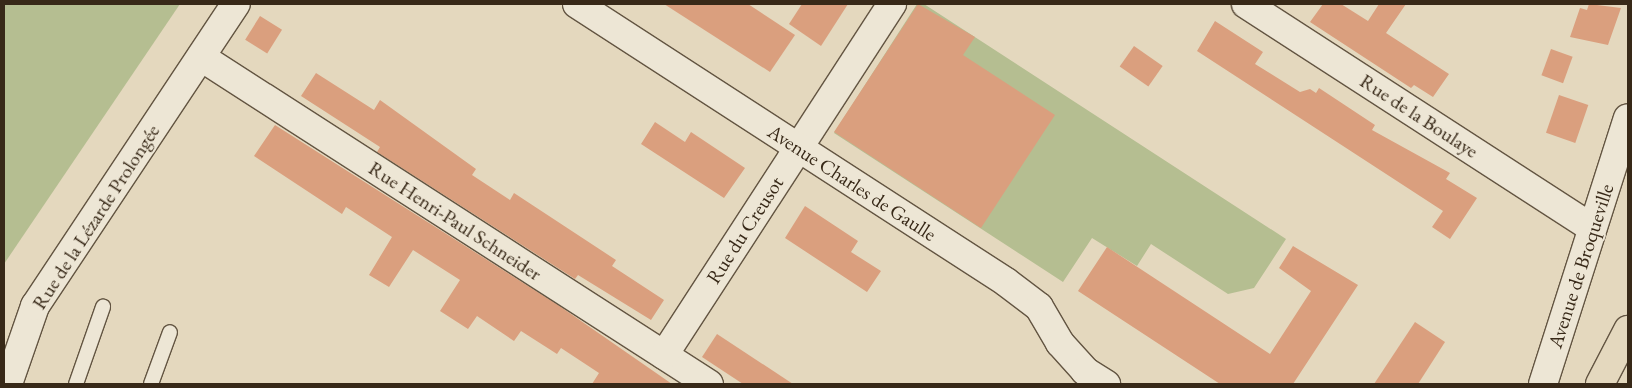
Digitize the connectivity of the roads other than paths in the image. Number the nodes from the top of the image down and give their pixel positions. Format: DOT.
graph roads {
  1 [pos="236,4"];
  2 [pos="577,4"];
  3 [pos="892,4"];
  4 [pos="1246,4"];
  5 [pos="201,57"];
  6 [pos="1628,118"];
  7 [pos="798,148"];
  8 [pos="1592,228"];
  9 [pos="103,307"];
  10 [pos="1628,330"];
  11 [pos="170,332"];
  12 [pos="664,355"];
  13 [pos="8,384"];
  14 [pos="76,384"];
  15 [pos="151,384"];
  16 [pos="709,384"];
  17 [pos="1106,384"];
  18 [pos="1542,384"];
  19 [pos="1600,384"];
  1 -- 5 [label="street, Rue de la Lézarde Prolongée"];
  2 -- 7 [label="street, Avenue Charles de Gaulle"];
  3 -- 7 [label="street, Rue du Creusot"];
  4 -- 8 [label="street, Rue de la Boulaye"];
  5 -- 12 [label="street, Rue Henri-Paul Schneider"];
  5 -- 13 [label="street, Rue de la Lézarde Prolongée"];
  6 -- 8 [label="street, Avenue de Broqueville"];
  7 -- 12 [label="street, Rue du Creusot"];
  7 -- 17 [label="street, Avenue Charles de Gaulle"];
  8 -- 18 [label="street, Avenue de Broqueville"];
  9 -- 14 [label="lane"];
  10 -- 19 [label="main road"];
  11 -- 15 [label="lane"];
  12 -- 16 [label="street, Rue Henri-Paul Schneider"];
}
